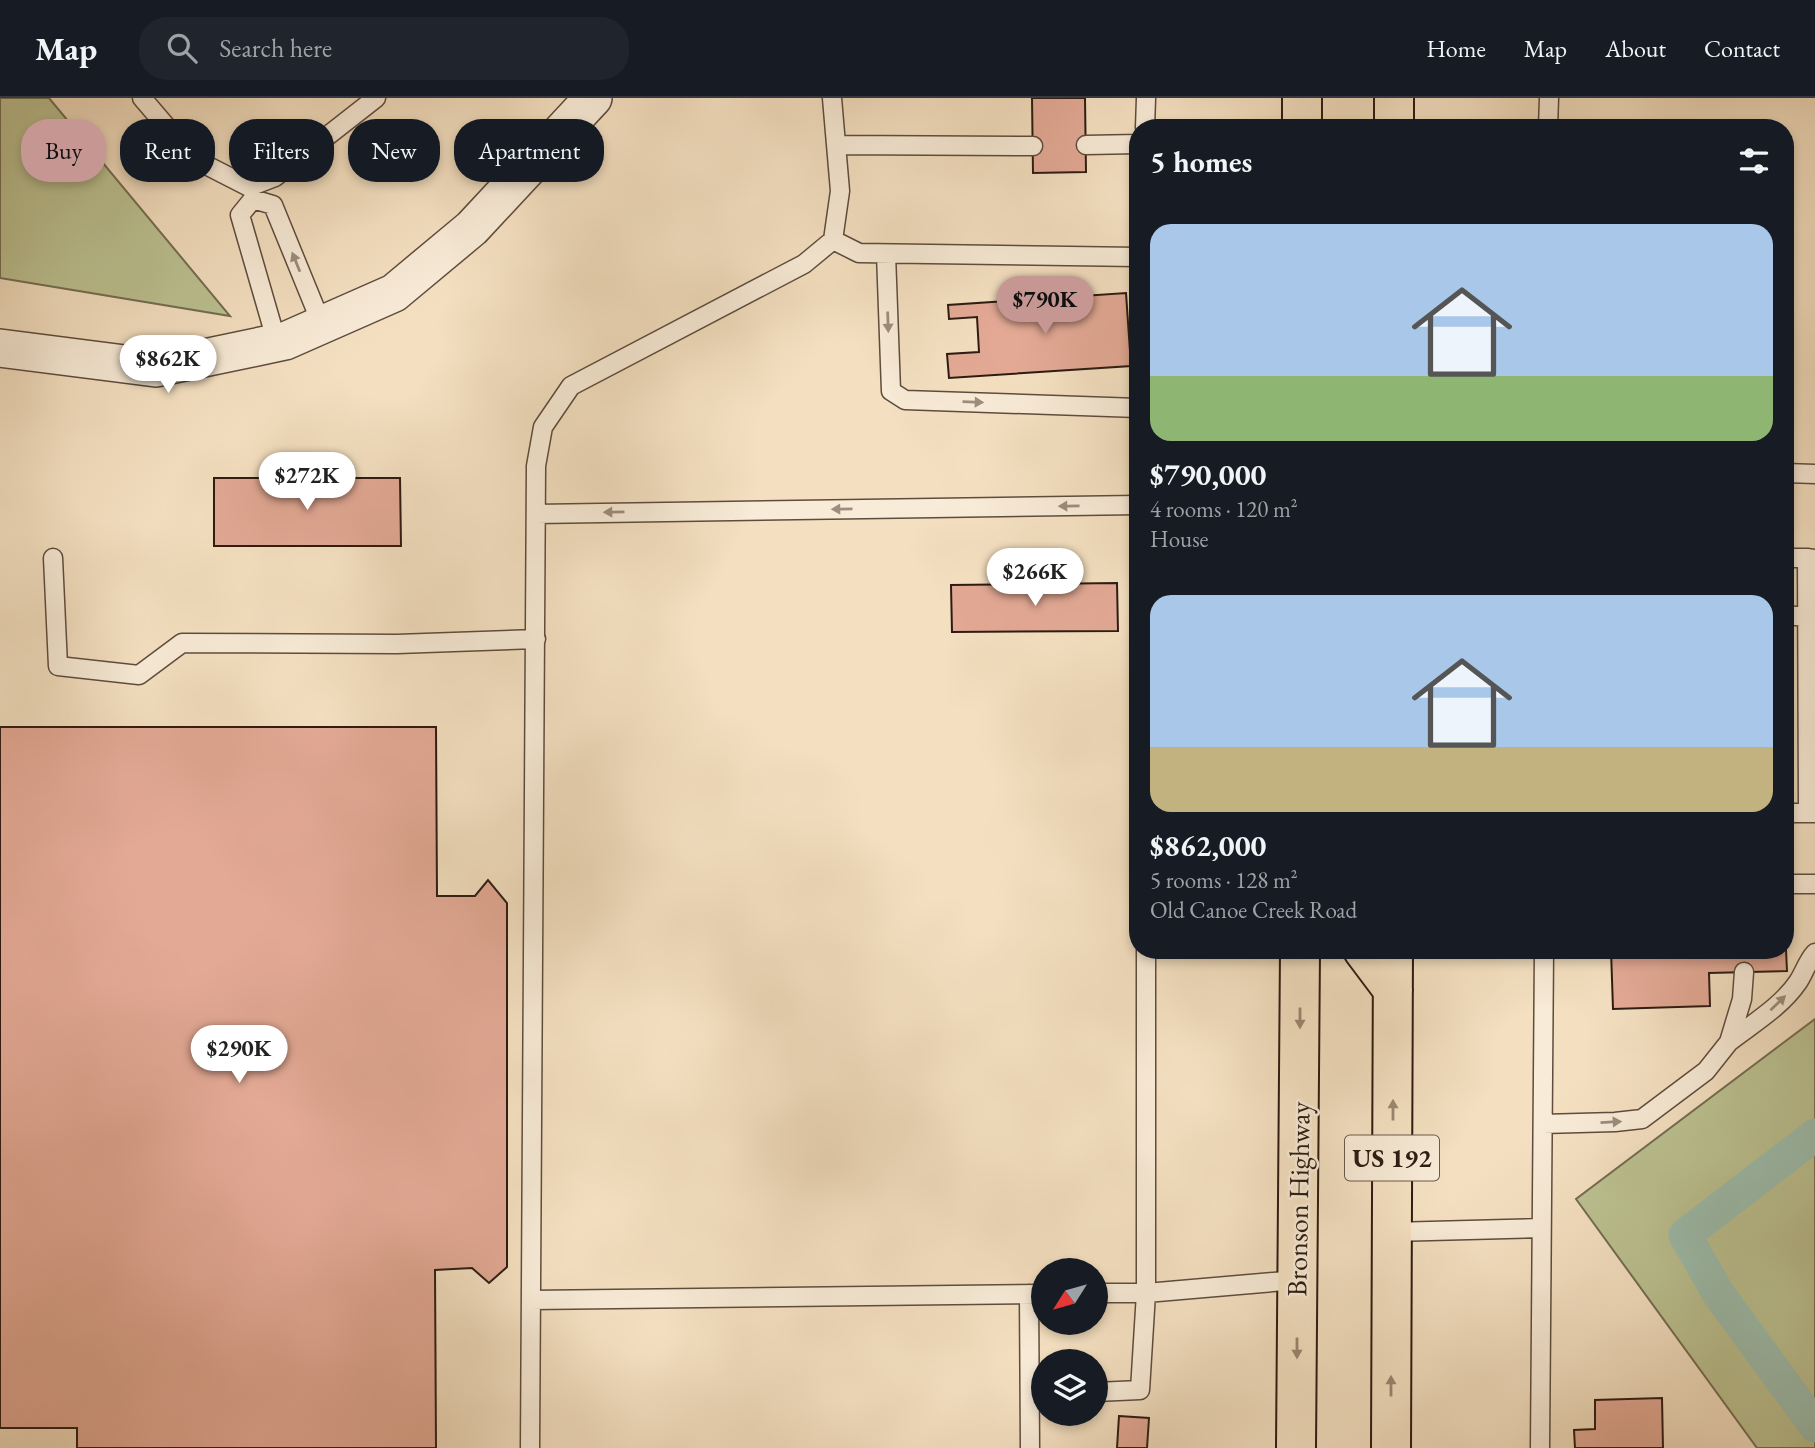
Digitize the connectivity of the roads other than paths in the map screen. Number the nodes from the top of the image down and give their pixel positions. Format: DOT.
graph roads {
  1 [pos="142,98"];
  2 [pos="376,98"];
  3 [pos="593,98"];
  4 [pos="832,98"];
  5 [pos="1146,98"];
  6 [pos="1302,98"];
  7 [pos="1394,98"];
  8 [pos="1549,98"];
  9 [pos="1146,119"];
  10 [pos="1302,119"];
  11 [pos="1394,119"];
  12 [pos="1548,119"];
  13 [pos="1129,144"];
  14 [pos="836,145"];
  15 [pos="1086,145"];
  16 [pos="1033,146"];
  17 [pos="251,193"];
  18 [pos="833,240"];
  19 [pos="886,254"];
  20 [pos="1129,257"];
  21 [pos="322,325"];
  22 [pos="277,343"];
  23 [pos="0,348"];
  24 [pos="1129,408"];
  25 [pos="1794,473"];
  26 [pos="1815,474"];
  27 [pos="1129,505"];
  28 [pos="536,514"];
  29 [pos="53,558"];
  30 [pos="1811,558"];
  31 [pos="1794,616"];
  32 [pos="1807,617"];
  33 [pos="536,639"];
  34 [pos="1811,813"];
  35 [pos="1794,884"];
  36 [pos="1815,884"];
  37 [pos="1815,953"];
  38 [pos="1146,959"];
  39 [pos="1300,959"];
  40 [pos="1370,959"];
  41 [pos="1393,959"];
  42 [pos="1544,959"];
  43 [pos="1744,972"];
  44 [pos="1393,990"];
  45 [pos="1729,1042"];
  46 [pos="1543,1124"];
  47 [pos="1541,1228"];
  48 [pos="1392,1232"];
  49 [pos="1297,1280"];
  50 [pos="1108,1293"];
  51 [pos="1146,1293"];
  52 [pos="1031,1294"];
  53 [pos="531,1300"];
  54 [pos="1108,1392"];
  55 [pos="1032,1426"];
  56 [pos="530,1448"];
  57 [pos="1030,1448"];
  58 [pos="1296,1448"];
  59 [pos="1391,1448"];
  60 [pos="1540,1448"];
  1 -- 17 [label="lane"];
  2 -- 17 [label="lane"];
  3 -- 21 [label="street"];
  4 -- 14 [label="lane"];
  5 -- 9 [label="lane"];
  6 -- 10 [label="highway"];
  7 -- 11 [label="highway"];
  8 -- 12 [label="lane"];
  13 -- 15 [label="lane"];
  14 -- 16 [label="lane"];
  14 -- 18 [label="lane"];
  21 -- 17 [label="lane, one-way"];
  17 -- 22 [label="lane"];
  18 -- 19 [label="lane"];
  18 -- 28 [label="lane"];
  19 -- 20 [label="lane"];
  19 -- 24 [label="lane, one-way"];
  21 -- 22 [label="street"];
  22 -- 23 [label="street"];
  25 -- 26 [label="lane"];
  27 -- 28 [label="lane, one-way"];
  28 -- 33 [label="lane"];
  29 -- 33 [label="lane"];
  30 -- 32 [label="lane"];
  31 -- 32 [label="lane"];
  32 -- 34 [label="lane"];
  33 -- 53 [label="lane"];
  35 -- 36 [label="lane"];
  45 -- 37 [label="lane, one-way"];
  38 -- 51 [label="lane"];
  39 -- 49 [label="highway, Bronson Highway, one-way"];
  40 -- 44 [label="highway"];
  41 -- 44 [label="highway, US 192"];
  42 -- 46 [label="lane"];
  43 -- 45 [label="lane"];
  48 -- 44 [label="highway, US 192, one-way"];
  46 -- 45 [label="lane, one-way"];
  46 -- 47 [label="lane"];
  47 -- 48 [label="lane"];
  47 -- 60 [label="lane"];
  59 -- 48 [label="highway, US 192, one-way"];
  49 -- 51 [label="lane"];
  49 -- 58 [label="highway, Bronson Highway, one-way"];
  50 -- 51 [label="lane"];
  51 -- 54 [label="lane"];
  52 -- 53 [label="lane"];
  53 -- 56 [label="lane"];
  55 -- 57 [label="lane"];
}
